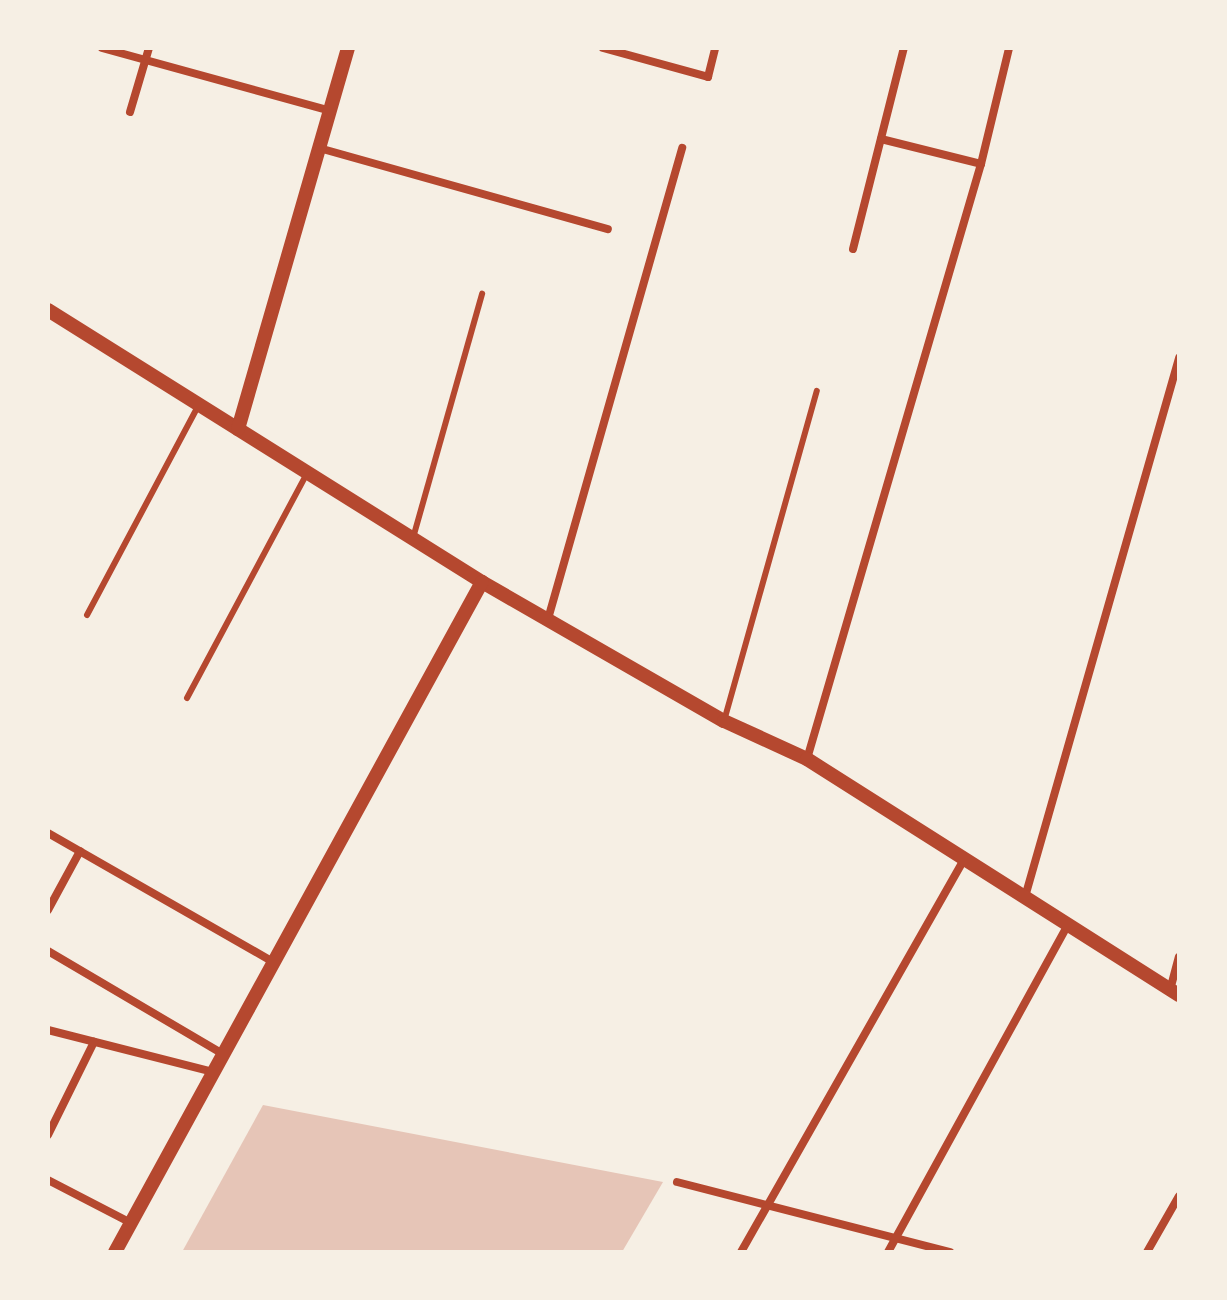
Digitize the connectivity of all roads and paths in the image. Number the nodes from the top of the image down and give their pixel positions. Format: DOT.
graph roads {
  1 [pos="102,48"];
  2 [pos="149,48"];
  3 [pos="348,48"];
  4 [pos="603,48"];
  5 [pos="715,48"];
  6 [pos="904,48"];
  7 [pos="1009,48"];
  8 [pos="146,60"];
  9 [pos="330,111"];
  10 [pos="130,112"];
  11 [pos="881,139"];
  12 [pos="319,148"];
  13 [pos="682,148"];
  14 [pos="981,164"];
  15 [pos="608,229"];
  16 [pos="853,249"];
  17 [pos="482,294"];
  18 [pos="48,310"];
  19 [pos="1179,358"];
  20 [pos="817,391"];
  21 [pos="199,404"];
  22 [pos="238,429"];
  23 [pos="307,473"];
  24 [pos="413,538"];
  25 [pos="482,582"];
  26 [pos="87,615"];
  27 [pos="548,619"];
  28 [pos="187,698"];
  29 [pos="724,721"];
  30 [pos="807,759"];
  31 [pos="48,833"];
  32 [pos="80,851"];
  33 [pos="964,859"];
  34 [pos="1025,897"];
  35 [pos="48,910"];
  36 [pos="1068,925"];
  37 [pos="48,951"];
  38 [pos="1179,957"];
  39 [pos="273,962"];
  40 [pos="1174,992"];
  41 [pos="48,1030"];
  42 [pos="94,1042"];
  43 [pos="223,1054"];
  44 [pos="213,1072"];
  45 [pos="48,1135"];
  46 [pos="48,1180"];
  47 [pos="677,1182"];
  48 [pos="1179,1196"];
  49 [pos="769,1204"];
  50 [pos="131,1223"];
  51 [pos="895,1238"];
  52 [pos="115,1252"];
  53 [pos="741,1252"];
  54 [pos="888,1252"];
  55 [pos="950,1252"];
  56 [pos="1147,1252"];
  1 -- 8 [label="street"];
  2 -- 8 [label="street"];
  3 -- 9 [label="street"];
  4 -- 5 [label="street"];
  6 -- 11 [label="street"];
  7 -- 14 [label="street"];
  8 -- 9 [label="street"];
  8 -- 10 [label="street"];
  9 -- 12 [label="street"];
  11 -- 14 [label="street"];
  11 -- 16 [label="street"];
  12 -- 15 [label="street"];
  12 -- 22 [label="street"];
  13 -- 27 [label="street"];
  14 -- 30 [label="street"];
  17 -- 24 [label="lane"];
  18 -- 21 [label="street"];
  19 -- 34 [label="street"];
  20 -- 29 [label="lane"];
  21 -- 22 [label="street"];
  21 -- 26 [label="lane"];
  22 -- 23 [label="street"];
  23 -- 24 [label="street"];
  23 -- 28 [label="lane"];
  24 -- 25 [label="street"];
  25 -- 27 [label="street"];
  25 -- 39 [label="street"];
  27 -- 29 [label="street"];
  29 -- 30 [label="street"];
  30 -- 33 [label="street"];
  31 -- 32 [label="street"];
  32 -- 35 [label="street"];
  32 -- 39 [label="street"];
  33 -- 34 [label="street"];
  33 -- 49 [label="street"];
  34 -- 36 [label="street"];
  36 -- 40 [label="street"];
  36 -- 51 [label="street"];
  37 -- 43 [label="street"];
  38 -- 40 [label="street"];
  39 -- 43 [label="street"];
  41 -- 42 [label="street"];
  42 -- 44 [label="street"];
  42 -- 45 [label="street"];
  43 -- 44 [label="street"];
  44 -- 50 [label="street"];
  46 -- 50 [label="street"];
  47 -- 49 [label="street"];
  48 -- 56 [label="street"];
  49 -- 51 [label="street"];
  49 -- 53 [label="street"];
  50 -- 52 [label="street"];
  51 -- 54 [label="street"];
  51 -- 55 [label="street"];
}
